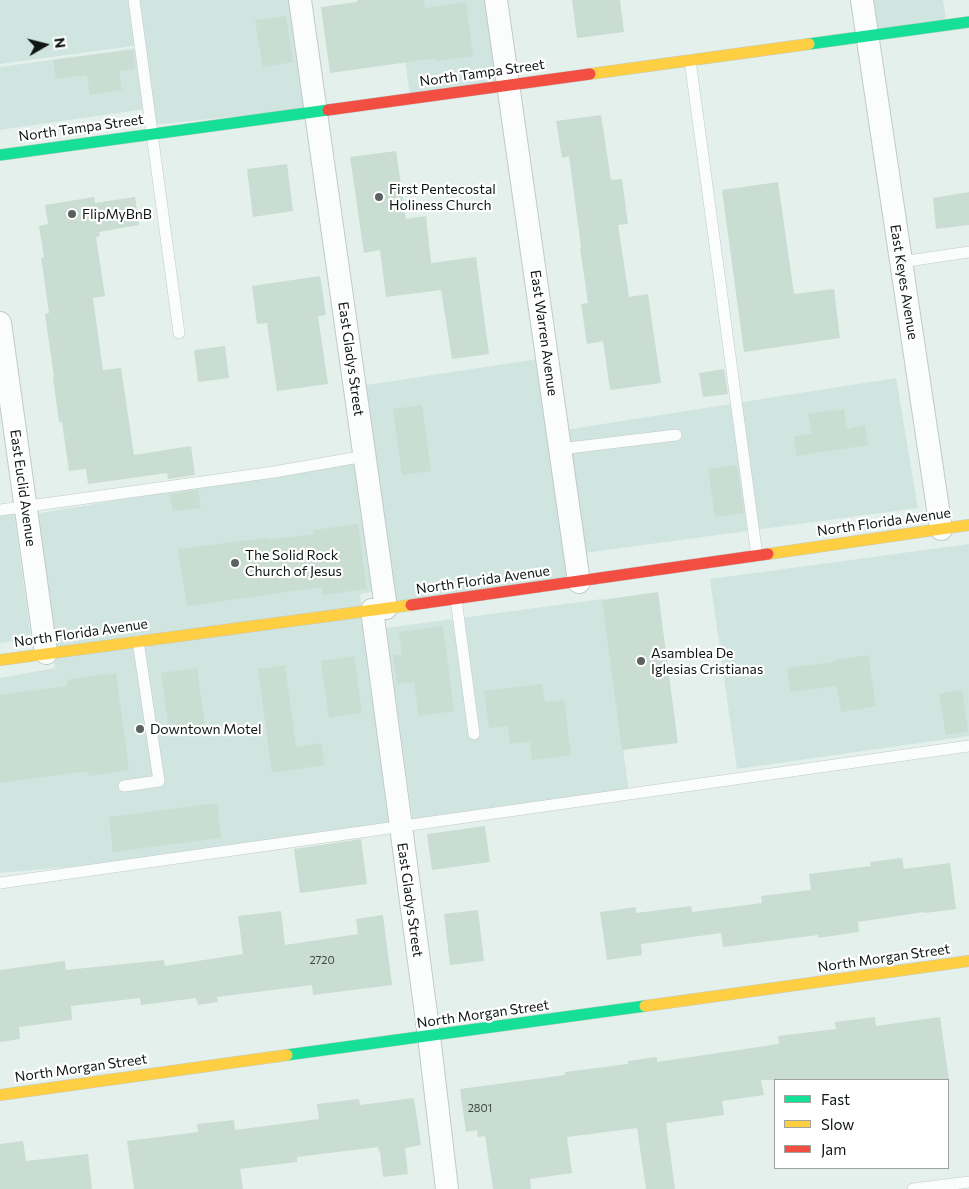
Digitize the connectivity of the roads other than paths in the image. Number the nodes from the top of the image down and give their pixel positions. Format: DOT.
graph roads {
  1 [pos="134,0"];
  2 [pos="300,0"];
  3 [pos="496,0"];
  4 [pos="862,0"];
  5 [pos="969,22"];
  6 [pos="867,36"];
  7 [pos="690,60"];
  8 [pos="508,84"];
  9 [pos="316,111"];
  10 [pos="152,134"];
  11 [pos="0,154"];
  12 [pos="969,252"];
  13 [pos="901,262"];
  14 [pos="0,323"];
  15 [pos="179,334"];
  16 [pos="676,435"];
  17 [pos="560,449"];
  18 [pos="365,456"];
  19 [pos="26,506"];
  20 [pos="0,510"];
  21 [pos="969,525"];
  22 [pos="941,529"];
  23 [pos="758,556"];
  24 [pos="579,582"];
  25 [pos="456,599"];
  26 [pos="379,609"];
  27 [pos="138,641"];
  28 [pos="46,653"];
  29 [pos="0,660"];
  30 [pos="474,734"];
  31 [pos="969,746"];
  32 [pos="124,786"];
  33 [pos="400,827"];
  34 [pos="0,883"];
  35 [pos="969,961"];
  36 [pos="429,1036"];
  37 [pos="0,1095"];
  38 [pos="969,1182"];
  39 [pos="447,1189"];
  40 [pos="913,1189"];
  1 -- 10 [label="lane"];
  2 -- 9 [label="street, East Gladys Street"];
  3 -- 8 [label="street, East Warren Avenue"];
  4 -- 6 [label="street, East Keyes Avenue"];
  5 -- 6 [label="main road, North Tampa Street"];
  6 -- 7 [label="main road, North Tampa Street"];
  6 -- 13 [label="street, East Keyes Avenue"];
  7 -- 8 [label="main road, North Tampa Street"];
  7 -- 23 [label="lane"];
  8 -- 9 [label="main road, North Tampa Street"];
  8 -- 17 [label="street, East Warren Avenue"];
  9 -- 10 [label="main road, North Tampa Street"];
  9 -- 18 [label="street, East Gladys Street"];
  10 -- 11 [label="main road, North Tampa Street"];
  10 -- 15 [label="lane"];
  12 -- 13 [label="lane"];
  13 -- 22 [label="street, East Keyes Avenue"];
  14 -- 19 [label="street, East Euclid Avenue"];
  16 -- 17 [label="lane"];
  17 -- 24 [label="street, East Warren Avenue"];
  18 -- 19 [label="lane"];
  18 -- 26 [label="street, East Gladys Street"];
  19 -- 20 [label="lane"];
  19 -- 28 [label="street, East Euclid Avenue"];
  21 -- 22 [label="main road, North Florida Avenue"];
  22 -- 23 [label="main road, North Florida Avenue"];
  23 -- 24 [label="main road, North Florida Avenue"];
  24 -- 25 [label="main road, North Florida Avenue"];
  25 -- 26 [label="main road, North Florida Avenue"];
  25 -- 30 [label="lane"];
  26 -- 27 [label="main road, North Florida Avenue"];
  26 -- 33 [label="street, East Gladys Street"];
  27 -- 28 [label="main road, North Florida Avenue"];
  27 -- 32 [label="lane"];
  28 -- 29 [label="main road, North Florida Avenue"];
  31 -- 33 [label="lane"];
  33 -- 34 [label="lane"];
  33 -- 36 [label="street, East Gladys Street"];
  35 -- 36 [label="main road, North Morgan Street"];
  36 -- 37 [label="main road, North Morgan Street"];
  36 -- 39 [label="street, East Gladys Street"];
  38 -- 40 [label="lane"];
}
